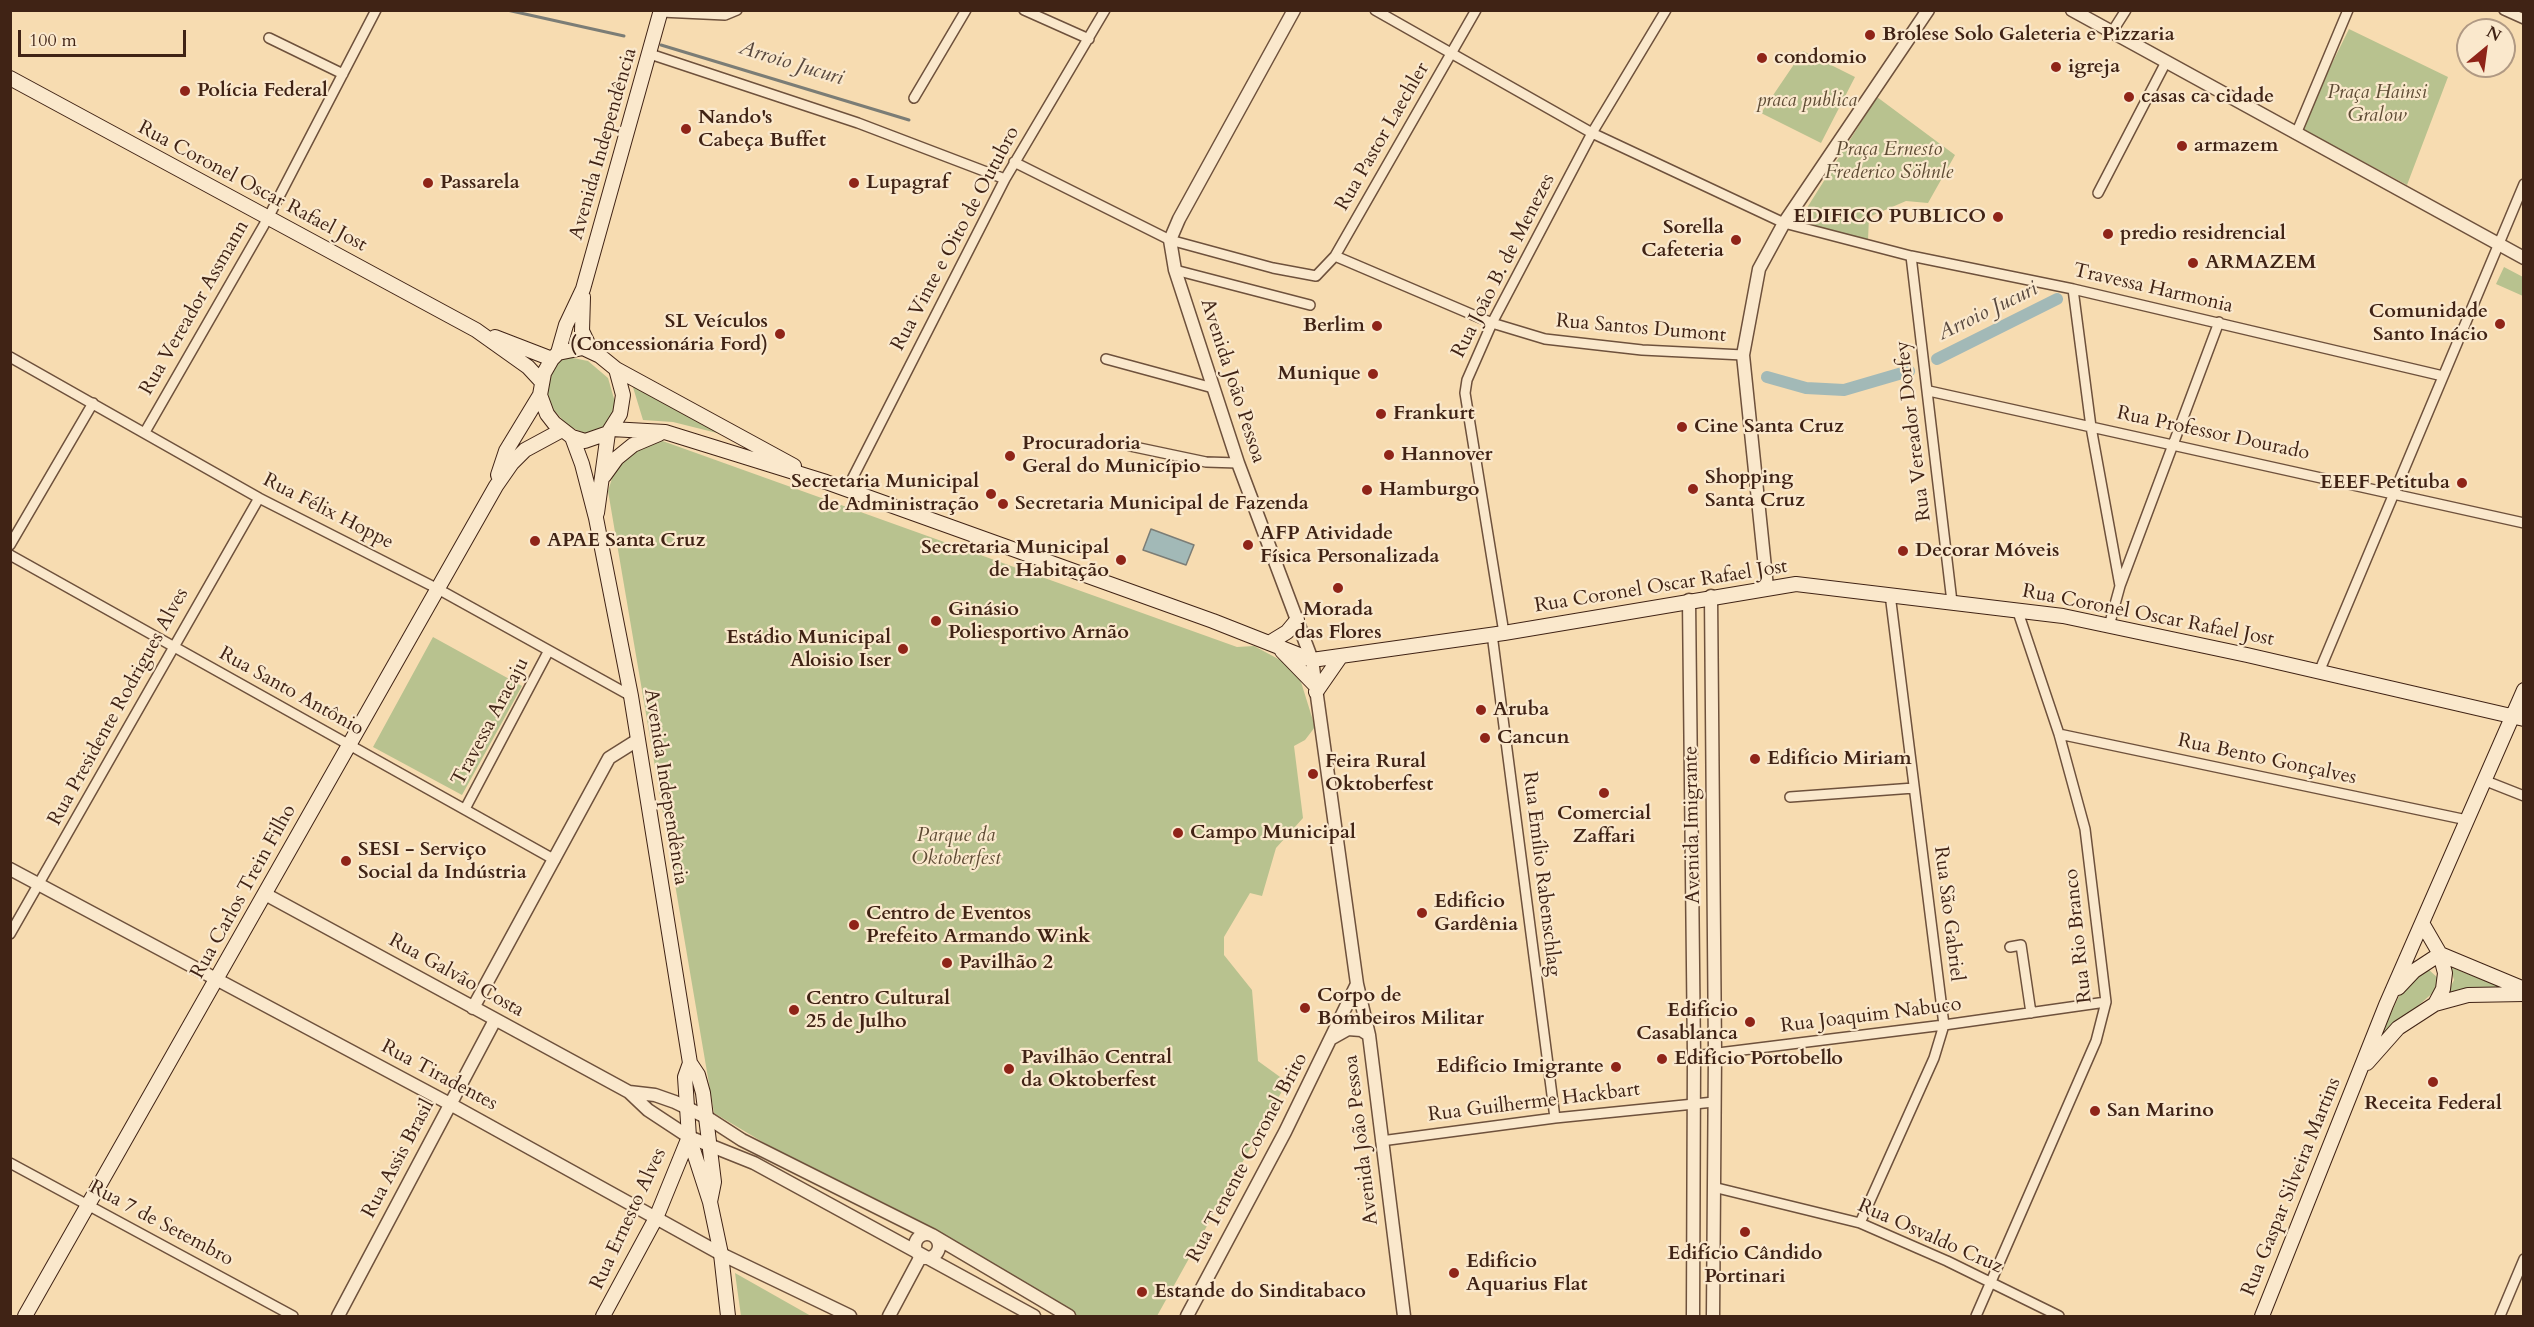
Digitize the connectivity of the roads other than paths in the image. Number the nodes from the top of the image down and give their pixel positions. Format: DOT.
graph roads {
  1 [pos="376,10"];
  2 [pos="737,10"];
  3 [pos="966,10"];
  4 [pos="1024,10"];
  5 [pos="1105,10"];
  6 [pos="1294,10"];
  7 [pos="1375,10"];
  8 [pos="1476,10"];
  9 [pos="1666,10"];
  10 [pos="1928,10"];
  11 [pos="2072,10"];
  12 [pos="2126,10"];
  13 [pos="2348,10"];
  14 [pos="2504,10"];
  15 [pos="661,11"];
  16 [pos="2523,19"];
  17 [pos="2112,32"];
  18 [pos="269,38"];
  19 [pos="1089,39"];
  20 [pos="1452,53"];
  21 [pos="650,54"];
  22 [pos="2166,62"];
  23 [pos="343,74"];
  24 [pos="12,81"];
  25 [pos="914,98"];
  26 [pos="1592,133"];
  27 [pos="2296,134"];
  28 [pos="1014,162"];
  29 [pos="1005,179"];
  30 [pos="2523,184"];
  31 [pos="2098,193"];
  32 [pos="268,218"];
  33 [pos="1784,223"];
  34 [pos="1170,240"];
  35 [pos="2498,246"];
  36 [pos="1335,256"];
  37 [pos="1911,256"];
  38 [pos="2523,258"];
  39 [pos="1175,270"];
  40 [pos="584,289"];
  41 [pos="2073,289"];
  42 [pos="1310,304"];
  43 [pos="2219,322"];
  44 [pos="1492,323"];
  45 [pos="476,330"];
  46 [pos="592,352"];
  47 [pos="1743,355"];
  48 [pos="555,356"];
  49 [pos="10,357"];
  50 [pos="1107,359"];
  51 [pos="616,369"];
  52 [pos="2443,376"];
  53 [pos="541,388"];
  54 [pos="1213,388"];
  55 [pos="1929,391"];
  56 [pos="93,403"];
  57 [pos="2091,427"];
  58 [pos="610,431"];
  59 [pos="145,432"];
  60 [pos="665,432"];
  61 [pos="567,434"];
  62 [pos="738,437"];
  63 [pos="2173,444"];
  64 [pos="1130,446"];
  65 [pos="727,452"];
  66 [pos="1238,463"];
  67 [pos="603,478"];
  68 [pos="826,482"];
  69 [pos="496,486"];
  70 [pos="847,489"];
  71 [pos="2396,493"];
  72 [pos="259,498"];
  73 [pos="596,518"];
  74 [pos="2523,523"];
  75 [pos="10,545"];
  76 [pos="10,555"];
  77 [pos="2120,586"];
  78 [pos="1767,587"];
  79 [pos="438,589"];
  80 [pos="1890,594"];
  81 [pos="1711,596"];
  82 [pos="1689,600"];
  83 [pos="1952,602"];
  84 [pos="2017,609"];
  85 [pos="1297,620"];
  86 [pos="2109,626"];
  87 [pos="1498,634"];
  88 [pos="1272,644"];
  89 [pos="172,648"];
  90 [pos="548,652"];
  91 [pos="1341,656"];
  92 [pos="1312,660"];
  93 [pos="1710,664"];
  94 [pos="1689,665"];
  95 [pos="2319,672"];
  96 [pos="1316,689"];
  97 [pos="2523,690"];
  98 [pos="631,696"];
  99 [pos="2518,717"];
  100 [pos="2059,734"];
  101 [pos="636,741"];
  102 [pos="350,745"];
  103 [pos="2486,781"];
  104 [pos="1914,788"];
  105 [pos="2523,796"];
  106 [pos="1790,798"];
  107 [pos="465,809"];
  108 [pos="2467,820"];
  109 [pos="555,860"];
  110 [pos="10,869"];
  111 [pos="39,884"];
  112 [pos="266,894"];
  113 [pos="2422,923"];
  114 [pos="10,934"];
  115 [pos="2010,947"];
  116 [pos="2440,954"];
  117 [pos="218,979"];
  118 [pos="1357,984"];
  119 [pos="2523,991"];
  120 [pos="2106,1002"];
  121 [pos="2435,1004"];
  122 [pos="2386,1005"];
  123 [pos="473,1008"];
  124 [pos="2031,1013"];
  125 [pos="495,1020"];
  126 [pos="1944,1025"];
  127 [pos="1369,1035"];
  128 [pos="1332,1038"];
  129 [pos="1715,1053"];
  130 [pos="1694,1056"];
  131 [pos="690,1063"];
  132 [pos="2359,1072"];
  133 [pos="629,1092"];
  134 [pos="1714,1102"];
  135 [pos="1692,1103"];
  136 [pos="450,1104"];
  137 [pos="687,1108"];
  138 [pos="708,1118"];
  139 [pos="1555,1118"];
  140 [pos="689,1137"];
  141 [pos="1381,1141"];
  142 [pos="709,1144"];
  143 [pos="10,1163"];
  144 [pos="1713,1187"];
  145 [pos="710,1202"];
  146 [pos="88,1205"];
  147 [pos="656,1218"];
  148 [pos="1860,1223"];
  149 [pos="932,1235"];
  150 [pos="721,1254"];
  151 [pos="921,1256"];
  152 [pos="2523,1259"];
  153 [pos="1990,1282"];
  154 [pos="25,1317"];
  155 [pos="293,1317"];
  156 [pos="338,1317"];
  157 [pos="603,1317"];
  158 [pos="728,1317"];
  159 [pos="850,1317"];
  160 [pos="889,1317"];
  161 [pos="1034,1317"];
  162 [pos="1069,1317"];
  163 [pos="1187,1317"];
  164 [pos="1404,1317"];
  165 [pos="1693,1317"];
  166 [pos="1713,1317"];
  167 [pos="1976,1317"];
  168 [pos="2059,1317"];
  169 [pos="2262,1317"];
  170 [pos="2500,1317"];
  1 -- 23 [label="street, Rua Vereador Assmann"];
  2 -- 15 [label="street"];
  3 -- 25 [label="street"];
  4 -- 19 [label="street"];
  5 -- 19 [label="street, Rua Vinte e Oito de Outubro"];
  6 -- 34 [label="street"];
  7 -- 20 [label="street, Travessa Harmonia"];
  8 -- 20 [label="street, Rua Pastor Laechler"];
  9 -- 26 [label="street, Rua João B. de Menezes"];
  10 -- 33 [label="street"];
  11 -- 17 [label="street"];
  12 -- 17 [label="street"];
  13 -- 27 [label="street"];
  14 -- 16 [label="street"];
  15 -- 21 [label="main road, Avenida Independência"];
  17 -- 22 [label="street"];
  18 -- 23 [label="street"];
  19 -- 28 [label="street, Rua Vinte e Oito de Outubro"];
  20 -- 26 [label="street, Travessa Harmonia"];
  20 -- 36 [label="street, Rua Pastor Laechler"];
  21 -- 29 [label="street"];
  21 -- 40 [label="main road, Avenida Independência"];
  22 -- 27 [label="street"];
  22 -- 31 [label="street"];
  23 -- 32 [label="street, Rua Vereador Assmann"];
  24 -- 32 [label="main road, Rua Coronel Oscar Rafael Jost"];
  26 -- 33 [label="street, Travessa Harmonia"];
  26 -- 44 [label="street, Rua João B. de Menezes"];
  27 -- 35 [label="street"];
  28 -- 29 [label="street, Rua Vinte e Oito de Outubro"];
  28 -- 34 [label="street"];
  29 -- 70 [label="street, Rua Vinte e Oito de Outubro"];
  30 -- 35 [label="street"];
  32 -- 45 [label="main road, Rua Coronel Oscar Rafael Jost"];
  32 -- 59 [label="street, Rua Vereador Assmann"];
  33 -- 37 [label="street, Travessa Harmonia"];
  33 -- 47 [label="street"];
  34 -- 36 [label="street, Rua Pastor Laechler"];
  34 -- 39 [label="street, Avenida João Pessoa"];
  35 -- 38 [label="street"];
  35 -- 52 [label="street"];
  36 -- 44 [label="street, Rua Santos Dumont"];
  37 -- 41 [label="street, Travessa Harmonia"];
  37 -- 55 [label="street, Rua Vereador Dorfey"];
  39 -- 42 [label="street"];
  39 -- 54 [label="street, Avenida João Pessoa"];
  40 -- 46 [label="main road"];
  40 -- 48 [label="main road"];
  41 -- 43 [label="street, Travessa Harmonia"];
  41 -- 57 [label="street"];
  43 -- 52 [label="street, Travessa Harmonia"];
  43 -- 63 [label="street"];
  44 -- 47 [label="street, Rua Santos Dumont"];
  44 -- 87 [label="street, Rua João B. de Menezes"];
  45 -- 48 [label="main road, Rua Coronel Oscar Rafael Jost"];
  45 -- 53 [label="main road, Rua Coronel Oscar Rafael Jost"];
  46 -- 48 [label="main road"];
  46 -- 51 [label="main road"];
  47 -- 78 [label="street"];
  48 -- 53 [label="main road"];
  49 -- 56 [label="street, Rua Félix Hoppe"];
  50 -- 54 [label="street"];
  51 -- 58 [label="main road"];
  51 -- 62 [label="main road"];
  52 -- 71 [label="street"];
  53 -- 61 [label="main road"];
  53 -- 69 [label="main road, Rua Carlos Trein Filho"];
  54 -- 66 [label="street, Avenida João Pessoa"];
  55 -- 57 [label="street, Rua Professor Dourado"];
  55 -- 83 [label="street, Rua Vereador Dorfey"];
  56 -- 59 [label="street, Rua Félix Hoppe"];
  56 -- 75 [label="street"];
  57 -- 63 [label="street, Rua Professor Dourado"];
  57 -- 77 [label="street"];
  58 -- 60 [label="main road"];
  58 -- 61 [label="main road"];
  58 -- 67 [label="main road, Avenida Independência"];
  59 -- 72 [label="street, Rua Félix Hoppe"];
  60 -- 65 [label="main road"];
  60 -- 67 [label="main road"];
  61 -- 69 [label="main road, Rua Carlos Trein Filho"];
  61 -- 73 [label="main road, Avenida Independência"];
  62 -- 65 [label="main road"];
  62 -- 68 [label="main road"];
  63 -- 71 [label="street, Rua Professor Dourado"];
  63 -- 77 [label="street"];
  64 -- 66 [label="street"];
  65 -- 68 [label="main road"];
  66 -- 85 [label="street, Avenida João Pessoa"];
  67 -- 73 [label="main road, Avenida Independência"];
  68 -- 70 [label="main road"];
  69 -- 79 [label="main road, Rua Carlos Trein Filho"];
  70 -- 88 [label="main road"];
  71 -- 74 [label="street, Rua Professor Dourado"];
  71 -- 95 [label="street"];
  72 -- 79 [label="street, Rua Félix Hoppe"];
  72 -- 89 [label="street, Rua Presidente Rodrigues Alves"];
  73 -- 98 [label="main road, Avenida Independência"];
  76 -- 89 [label="street, Rua Santo Antônio"];
  77 -- 86 [label="street"];
  78 -- 80 [label="main road, Rua Coronel Oscar Rafael Jost"];
  78 -- 81 [label="main road, Rua Coronel Oscar Rafael Jost"];
  79 -- 90 [label="street, Rua Félix Hoppe"];
  79 -- 102 [label="main road, Rua Carlos Trein Filho"];
  80 -- 83 [label="main road, Rua Coronel Oscar Rafael Jost"];
  80 -- 104 [label="street, Rua São Gabriel"];
  81 -- 82 [label="main road, Rua Coronel Oscar Rafael Jost"];
  81 -- 93 [label="street, Avenida Imigrante"];
  82 -- 87 [label="main road, Rua Coronel Oscar Rafael Jost"];
  82 -- 94 [label="street, Avenida Imigrante"];
  83 -- 84 [label="main road, Rua Coronel Oscar Rafael Jost"];
  84 -- 86 [label="main road, Rua Coronel Oscar Rafael Jost"];
  84 -- 100 [label="street, Rua Rio Branco"];
  85 -- 88 [label="main road"];
  85 -- 92 [label="street, Avenida João Pessoa"];
  86 -- 95 [label="main road, Rua Coronel Oscar Rafael Jost"];
  87 -- 91 [label="main road, Rua Coronel Oscar Rafael Jost"];
  87 -- 139 [label="street, Rua Emílio Rabenschlag"];
  88 -- 92 [label="main road"];
  88 -- 96 [label="main road"];
  89 -- 102 [label="street, Rua Santo Antônio"];
  89 -- 111 [label="street, Rua Presidente Rodrigues Alves"];
  90 -- 98 [label="street, Rua Félix Hoppe"];
  90 -- 107 [label="street, Travessa Aracaju"];
  91 -- 92 [label="main road, Rua Coronel Oscar Rafael Jost"];
  91 -- 96 [label="main road"];
  92 -- 96 [label="street, Avenida João Pessoa"];
  93 -- 94 [label="street"];
  93 -- 129 [label="street, Avenida Imigrante"];
  94 -- 130 [label="street, Avenida Imigrante"];
  95 -- 99 [label="main road, Rua Coronel Oscar Rafael Jost"];
  96 -- 118 [label="street, Avenida João Pessoa"];
  97 -- 99 [label="main road, Rua Gaspar Silveira Martins"];
  98 -- 101 [label="main road, Avenida Independência"];
  99 -- 103 [label="main road, Rua Gaspar Silveira Martins"];
  100 -- 108 [label="street, Rua Bento Gonçalves"];
  100 -- 120 [label="street, Rua Rio Branco"];
  101 -- 109 [label="street"];
  101 -- 131 [label="main road, Avenida Independência"];
  102 -- 107 [label="street, Rua Santo Antônio"];
  102 -- 112 [label="main road, Rua Carlos Trein Filho"];
  103 -- 105 [label="street"];
  103 -- 108 [label="main road, Rua Gaspar Silveira Martins"];
  104 -- 106 [label="street"];
  104 -- 126 [label="street, Rua São Gabriel"];
  107 -- 109 [label="street, Rua Santo Antônio"];
  108 -- 113 [label="main road, Rua Gaspar Silveira Martins"];
  109 -- 123 [label="street"];
  110 -- 111 [label="street, Rua Tiradentes"];
  111 -- 114 [label="street, Rua Presidente Rodrigues Alves"];
  111 -- 117 [label="street, Rua Tiradentes"];
  112 -- 117 [label="main road, Rua Carlos Trein Filho"];
  112 -- 123 [label="street, Rua Galvão Costa"];
  113 -- 116 [label="main road"];
  113 -- 122 [label="main road, Rua Gaspar Silveira Martins"];
  115 -- 124 [label="street"];
  116 -- 119 [label="main road"];
  116 -- 121 [label="main road"];
  116 -- 122 [label="main road"];
  117 -- 136 [label="street, Rua Tiradentes"];
  117 -- 146 [label="main road, Rua Carlos Trein Filho"];
  118 -- 127 [label="street, Avenida João Pessoa"];
  118 -- 128 [label="street, Rua Tenente Coronel Brito"];
  119 -- 121 [label="main road, Rua Gaspar Silveira Martins"];
  120 -- 124 [label="street, Rua Joaquim Nabuco"];
  120 -- 153 [label="street, Rua Rio Branco"];
  121 -- 132 [label="main road, Rua Gaspar Silveira Martins"];
  122 -- 132 [label="main road, Rua Gaspar Silveira Martins"];
  123 -- 125 [label="street, Rua Galvão Costa"];
  124 -- 126 [label="street, Rua Joaquim Nabuco"];
  125 -- 133 [label="street, Rua Galvão Costa"];
  125 -- 136 [label="street, Rua Assis Brasil"];
  126 -- 129 [label="street, Rua Joaquim Nabuco"];
  126 -- 148 [label="street, Rua São Gabriel"];
  127 -- 128 [label="street"];
  127 -- 141 [label="street, Avenida João Pessoa"];
  128 -- 163 [label="street, Rua Tenente Coronel Brito"];
  129 -- 130 [label="street"];
  129 -- 134 [label="street, Avenida Imigrante"];
  130 -- 135 [label="street, Avenida Imigrante"];
  131 -- 137 [label="main road, Avenida Independência"];
  131 -- 138 [label="main road, Avenida Independência"];
  132 -- 169 [label="main road, Rua Gaspar Silveira Martins"];
  133 -- 137 [label="street, Rua Galvão Costa"];
  133 -- 140 [label="street, Rua Galvão Costa"];
  134 -- 135 [label="street"];
  134 -- 144 [label="street, Avenida Imigrante"];
  135 -- 139 [label="street, Rua Guilherme Hackbart"];
  135 -- 165 [label="street, Avenida Imigrante"];
  136 -- 147 [label="street, Rua Tiradentes"];
  136 -- 156 [label="street, Rua Assis Brasil"];
  137 -- 138 [label="street, Rua Galvão Costa"];
  137 -- 140 [label="main road, Avenida Independência"];
  138 -- 142 [label="main road, Avenida Independência"];
  138 -- 149 [label="street, Rua Galvão Costa"];
  139 -- 141 [label="street, Rua Guilherme Hackbart"];
  140 -- 142 [label="street, Rua Galvão Costa"];
  140 -- 145 [label="main road, Avenida Independência"];
  140 -- 147 [label="main road, Rua Ernesto Alves"];
  141 -- 164 [label="street, Avenida João Pessoa"];
  142 -- 145 [label="main road, Avenida Independência"];
  142 -- 151 [label="street, Rua Galvão Costa"];
  143 -- 146 [label="street, Rua 7 de Setembro"];
  144 -- 148 [label="street, Rua Osvaldo Cruz"];
  144 -- 166 [label="street, Avenida Imigrante"];
  145 -- 150 [label="main road, Avenida Independência"];
  146 -- 154 [label="main road, Rua Carlos Trein Filho"];
  146 -- 155 [label="street, Rua 7 de Setembro"];
  147 -- 150 [label="street, Rua Tiradentes"];
  147 -- 157 [label="main road, Rua Ernesto Alves"];
  148 -- 153 [label="street, Rua Osvaldo Cruz"];
  149 -- 151 [label="street"];
  149 -- 151 [label="street"];
  149 -- 162 [label="street, Rua Galvão Costa"];
  150 -- 158 [label="main road, Avenida Independência"];
  150 -- 159 [label="street, Rua Tiradentes"];
  151 -- 160 [label="street"];
  151 -- 161 [label="street, Rua Galvão Costa"];
  152 -- 170 [label="street"];
  153 -- 167 [label="street, Rua Rio Branco"];
  153 -- 168 [label="street, Rua Osvaldo Cruz"];
}
